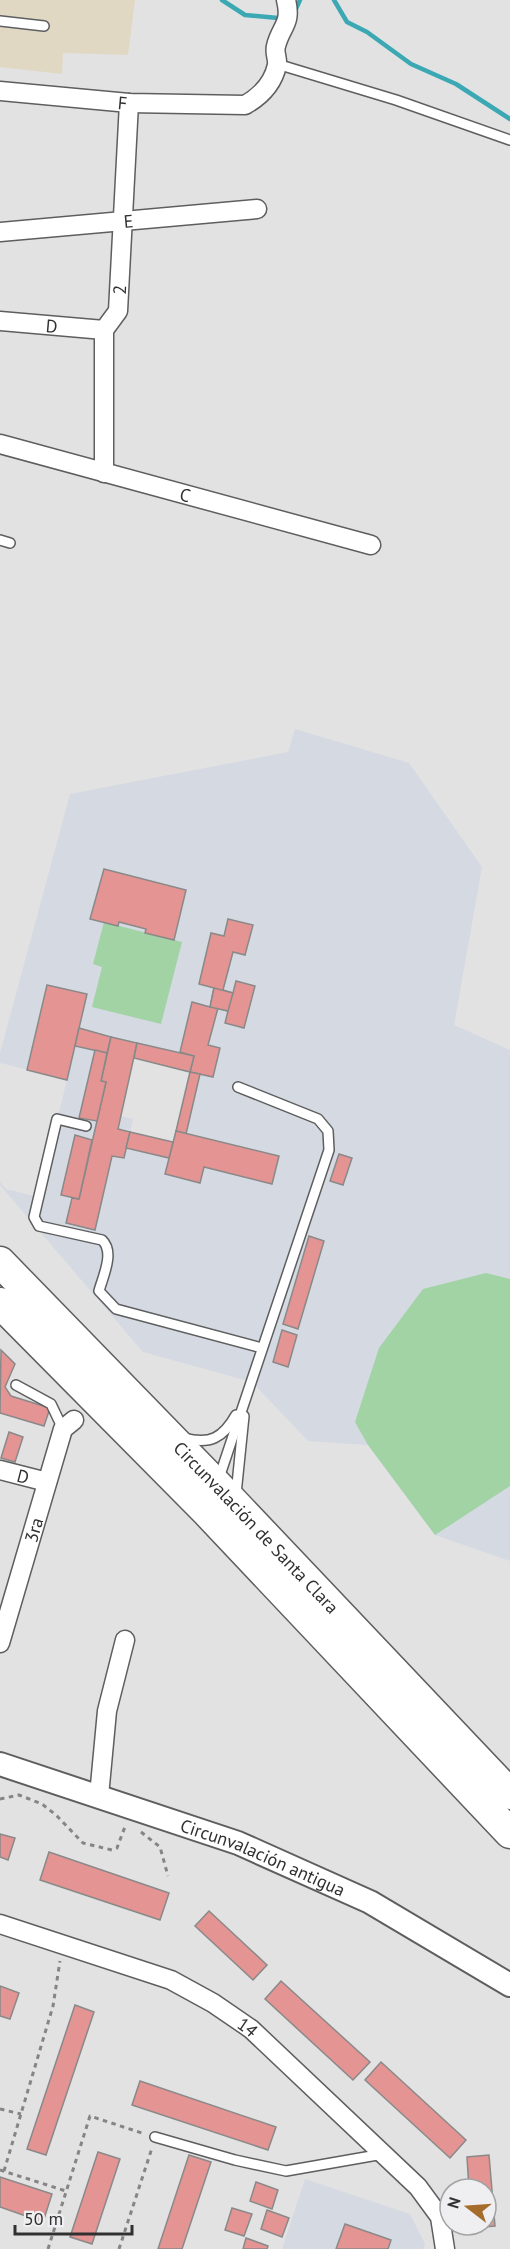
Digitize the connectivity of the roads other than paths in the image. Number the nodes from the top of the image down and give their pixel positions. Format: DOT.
graph roads {
  1 [pos="286,0"];
  2 [pos="0,21"];
  3 [pos="44,26"];
  4 [pos="277,64"];
  5 [pos="0,91"];
  6 [pos="129,103"];
  7 [pos="510,140"];
  8 [pos="257,209"];
  9 [pos="123,221"];
  10 [pos="0,231"];
  11 [pos="0,321"];
  12 [pos="104,330"];
  13 [pos="0,444"];
  14 [pos="104,473"];
  15 [pos="0,540"];
  16 [pos="10,543"];
  17 [pos="371,545"];
  18 [pos="238,1087"];
  19 [pos="86,1126"];
  20 [pos="0,1262"];
  21 [pos="0,1303"];
  22 [pos="262,1348"];
  23 [pos="16,1385"];
  24 [pos="246,1398"];
  25 [pos="69,1425"];
  26 [pos="167,1434"];
  27 [pos="0,1470"];
  28 [pos="47,1482"];
  29 [pos="217,1500"];
  30 [pos="125,1640"];
  31 [pos="0,1643"];
  32 [pos="0,1764"];
  33 [pos="510,1794"];
  34 [pos="99,1796"];
  35 [pos="510,1833"];
  36 [pos="0,1924"];
  37 [pos="510,1985"];
  38 [pos="155,2137"];
  39 [pos="383,2154"];
  40 [pos="445,2249"];
  1 -- 4 [label="street"];
  2 -- 3 [label="lane"];
  4 -- 6 [label="street, F"];
  4 -- 7 [label="lane"];
  5 -- 6 [label="street, F"];
  6 -- 9 [label="street, 2"];
  8 -- 9 [label="street, E"];
  9 -- 10 [label="street, E"];
  9 -- 12 [label="street, 2"];
  11 -- 12 [label="street, D"];
  12 -- 14 [label="street, 2"];
  13 -- 14 [label="street, C"];
  14 -- 17 [label="street, C"];
  15 -- 16 [label="lane"];
  18 -- 22 [label="lane"];
  19 -- 22 [label="lane"];
  20 -- 26 [label="highway, Circunvalación de Santa Clara"];
  21 -- 29 [label="highway, Circunvalación de Santa Clara"];
  22 -- 24 [label="lane"];
  23 -- 25 [label="lane"];
  24 -- 26 [label="lane"];
  24 -- 29 [label="lane"];
  24 -- 29 [label="lane"];
  25 -- 28 [label="street, 3ra"];
  26 -- 29 [label="highway, Circunvalación de Santa Clara"];
  27 -- 28 [label="street, D"];
  28 -- 31 [label="street, 3ra"];
  29 -- 33 [label="highway, Circunvalación de Santa Clara"];
  29 -- 35 [label="highway, Circunvalación de Santa Clara"];
  30 -- 34 [label="street"];
  32 -- 34 [label="street, Circunvalación antigua"];
  34 -- 37 [label="street, Circunvalación antigua"];
  36 -- 39 [label="street, 14"];
  38 -- 39 [label="lane"];
  39 -- 40 [label="street, 14"];
}
